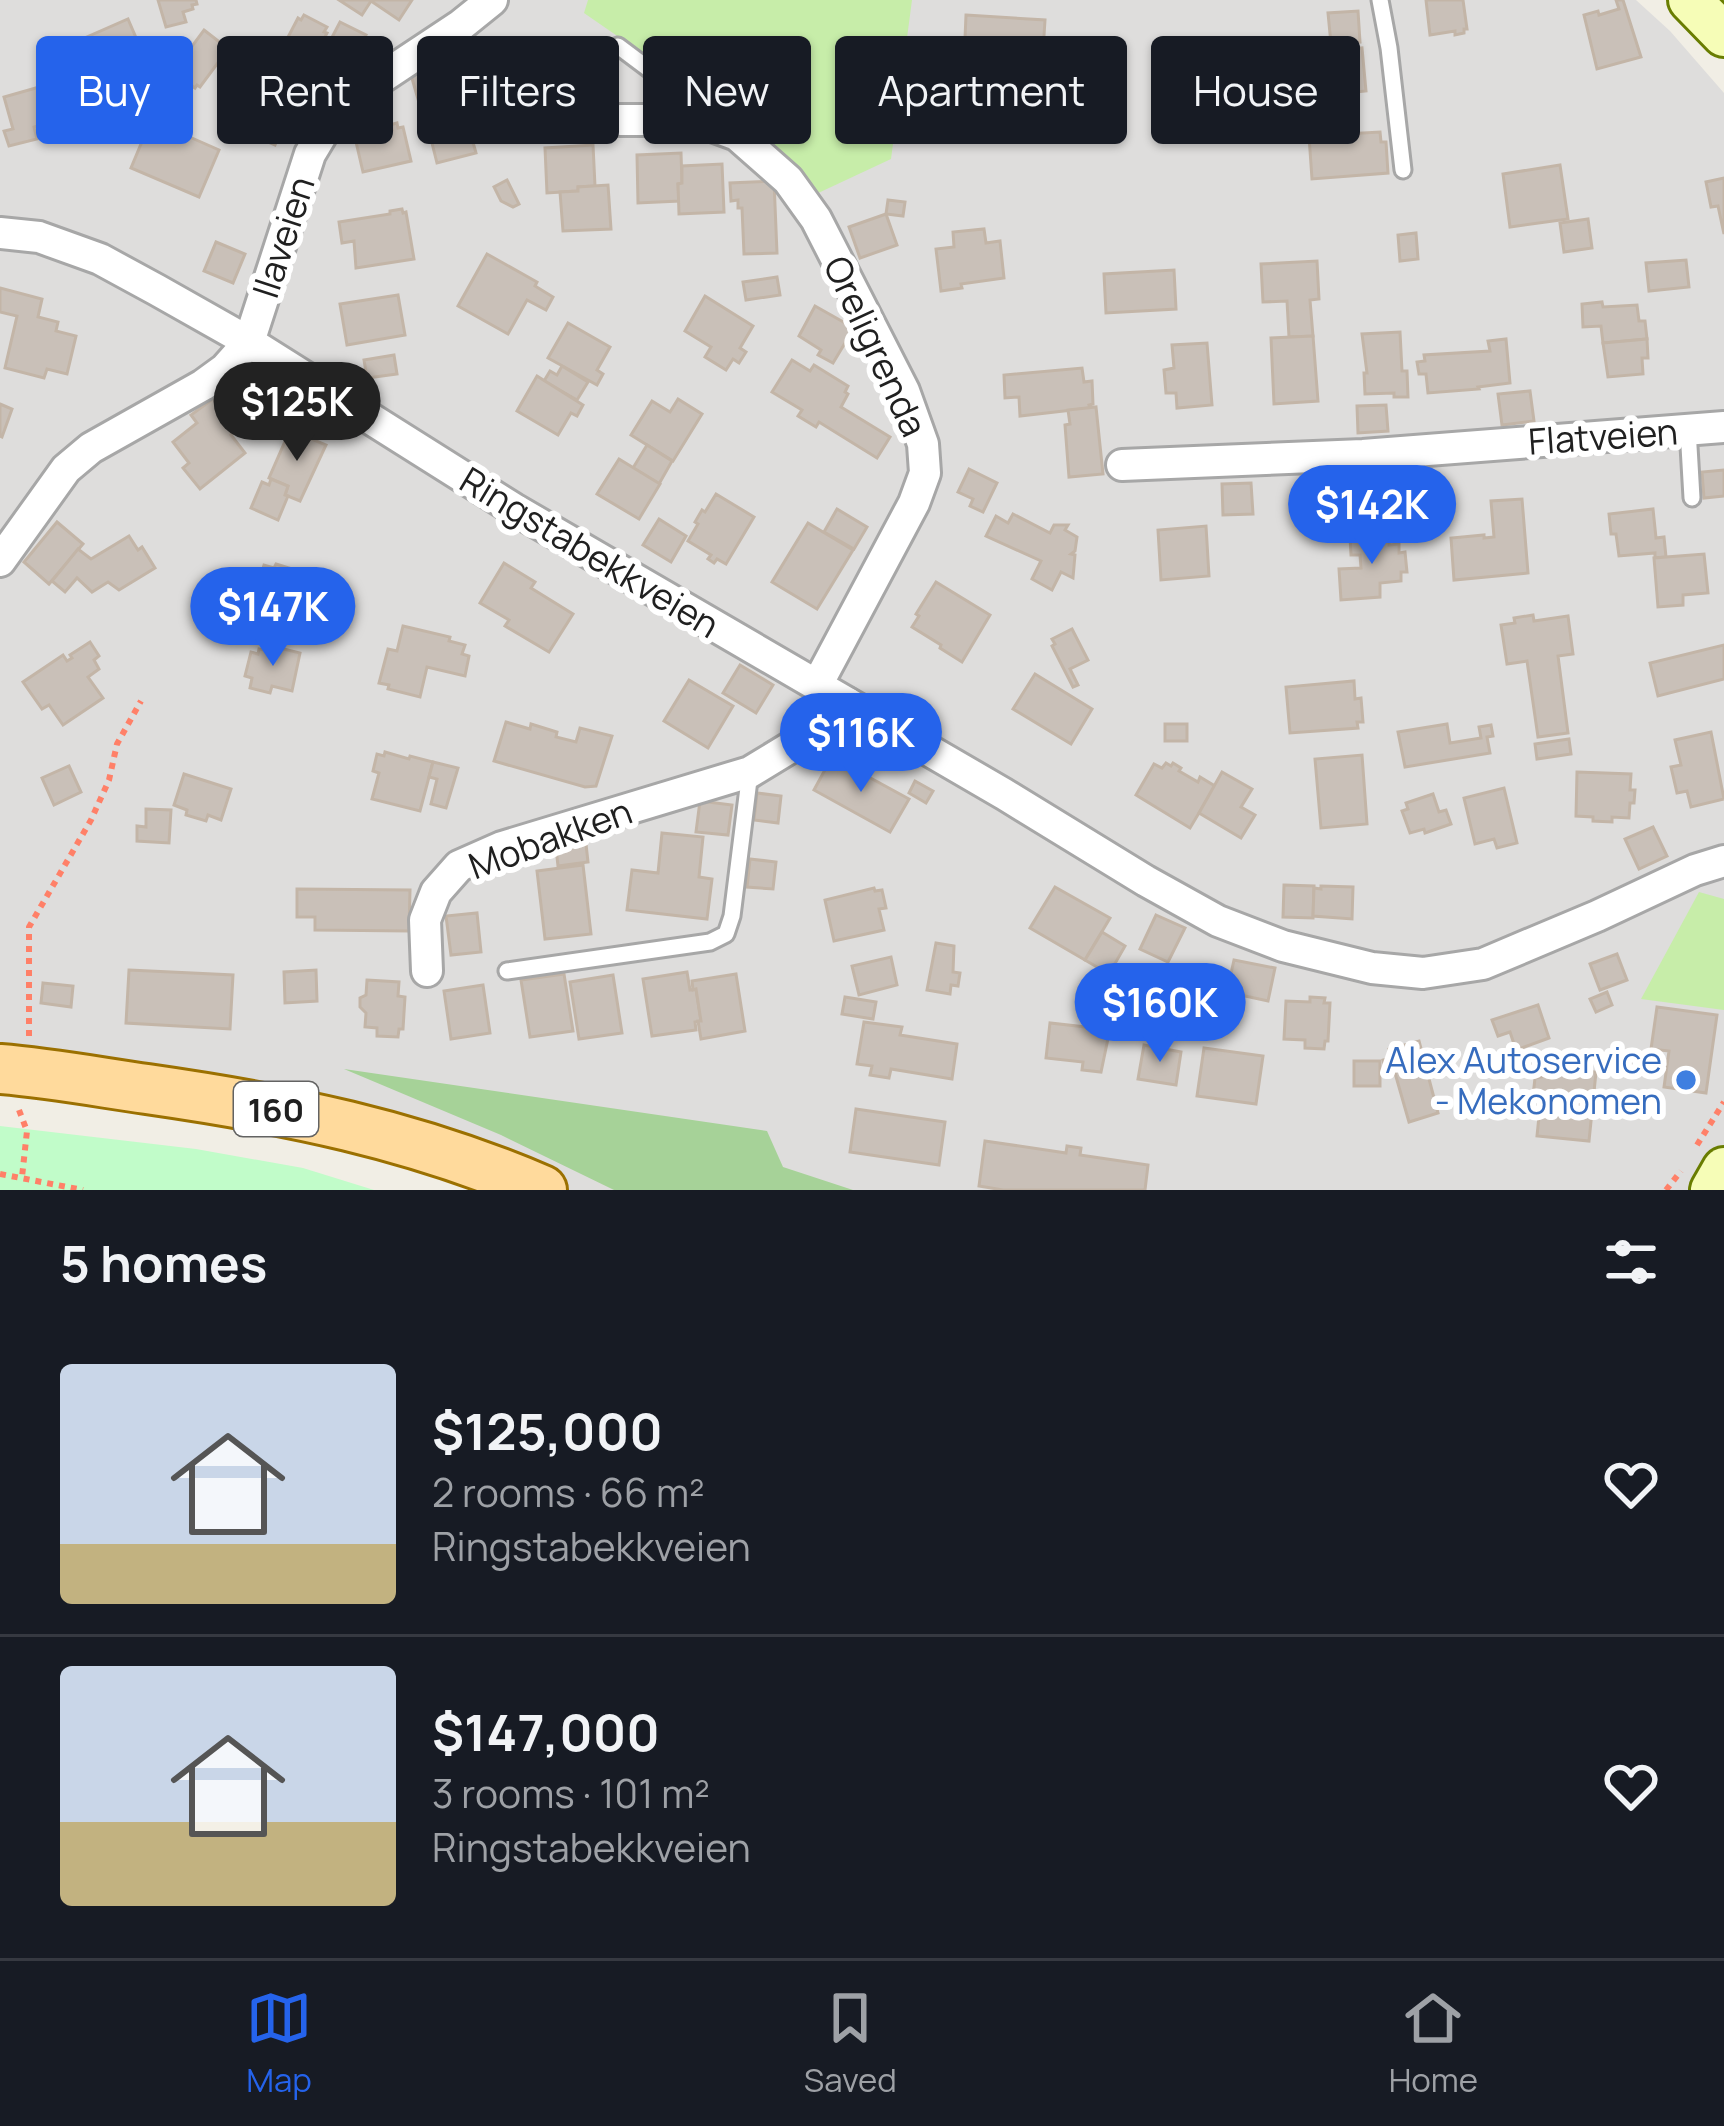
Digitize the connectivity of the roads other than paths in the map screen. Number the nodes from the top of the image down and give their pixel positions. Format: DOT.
graph roads {
  1 [pos="492,0"];
  2 [pos="1380,0"];
  3 [pos="1690,0"];
  4 [pos="1724,35"];
  5 [pos="620,120"];
  6 [pos="643,120"];
  7 [pos="747,144"];
  8 [pos="1403,170"];
  9 [pos="0,233"];
  10 [pos="249,343"];
  11 [pos="1724,427"];
  12 [pos="1688,429"];
  13 [pos="1122,465"];
  14 [pos="1692,498"];
  15 [pos="0,561"];
  16 [pos="817,685"];
  17 [pos="847,703"];
  18 [pos="750,772"];
  19 [pos="1724,861"];
  20 [pos="507,970"];
  21 [pos="427,971"];
  22 [pos="16,1070"];
  23 [pos="1724,1168"];
  24 [pos="542,1190"];
  25 [pos="1712,1190"];
  1 -- 10 [label="street, Ilaveien"];
  2 -- 8 [label="lane"];
  3 -- 4 [label="main road"];
  5 -- 6 [label="street, Oreligrenda"];
  7 -- 16 [label="street, Oreligrenda"];
  9 -- 10 [label="street, Ringstabekkveien"];
  10 -- 15 [label="street"];
  10 -- 16 [label="street, Ringstabekkveien"];
  11 -- 12 [label="street, Flatveien"];
  12 -- 13 [label="street, Flatveien"];
  12 -- 14 [label="lane"];
  16 -- 17 [label="street, Ringstabekkveien"];
  17 -- 18 [label="street, Mobakken"];
  17 -- 19 [label="street, Ringstabekkveien"];
  18 -- 20 [label="lane"];
  18 -- 21 [label="street, Mobakken"];
  22 -- 24 [label="main road, 160"];
  23 -- 25 [label="main road"];
}
